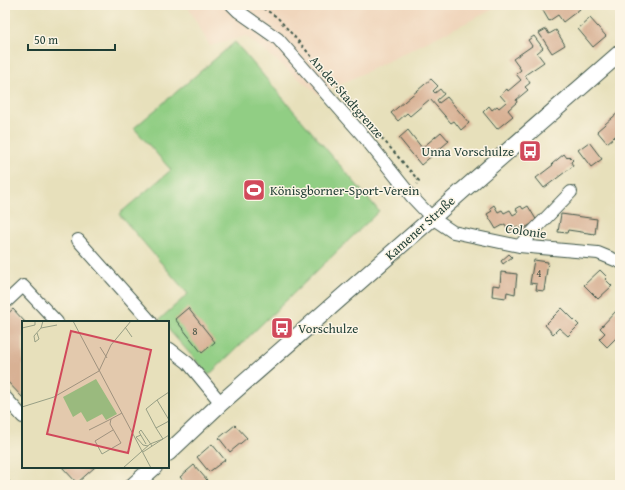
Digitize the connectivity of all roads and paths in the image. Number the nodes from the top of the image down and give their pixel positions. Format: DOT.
graph roads {
  1 [pos="232,5"];
  2 [pos="620,53"];
  3 [pos="571,192"];
  4 [pos="432,218"];
  5 [pos="78,240"];
  6 [pos="519,246"];
  7 [pos="620,262"];
  8 [pos="5,303"];
  9 [pos="56,321"];
  10 [pos="150,321"];
  11 [pos="169,347"];
  12 [pos="5,397"];
  13 [pos="221,403"];
  14 [pos="22,416"];
  15 [pos="169,452"];
  16 [pos="153,468"];
  17 [pos="134,485"];
  1 -- 4 [label="street, An der Stadtgrenze"];
  2 -- 4 [label="main road, Kamener Straße"];
  3 -- 6 [label="street"];
  4 -- 6 [label="street, Colonie"];
  4 -- 13 [label="main road, Kamener Straße"];
  5 -- 10 [label="street"];
  6 -- 7 [label="street, Colonie"];
  8 -- 9 [label="street"];
  11 -- 13 [label="street"];
  12 -- 14 [label="street"];
  13 -- 15 [label="main road, Kamener Straße"];
  16 -- 17 [label="main road"];
}
